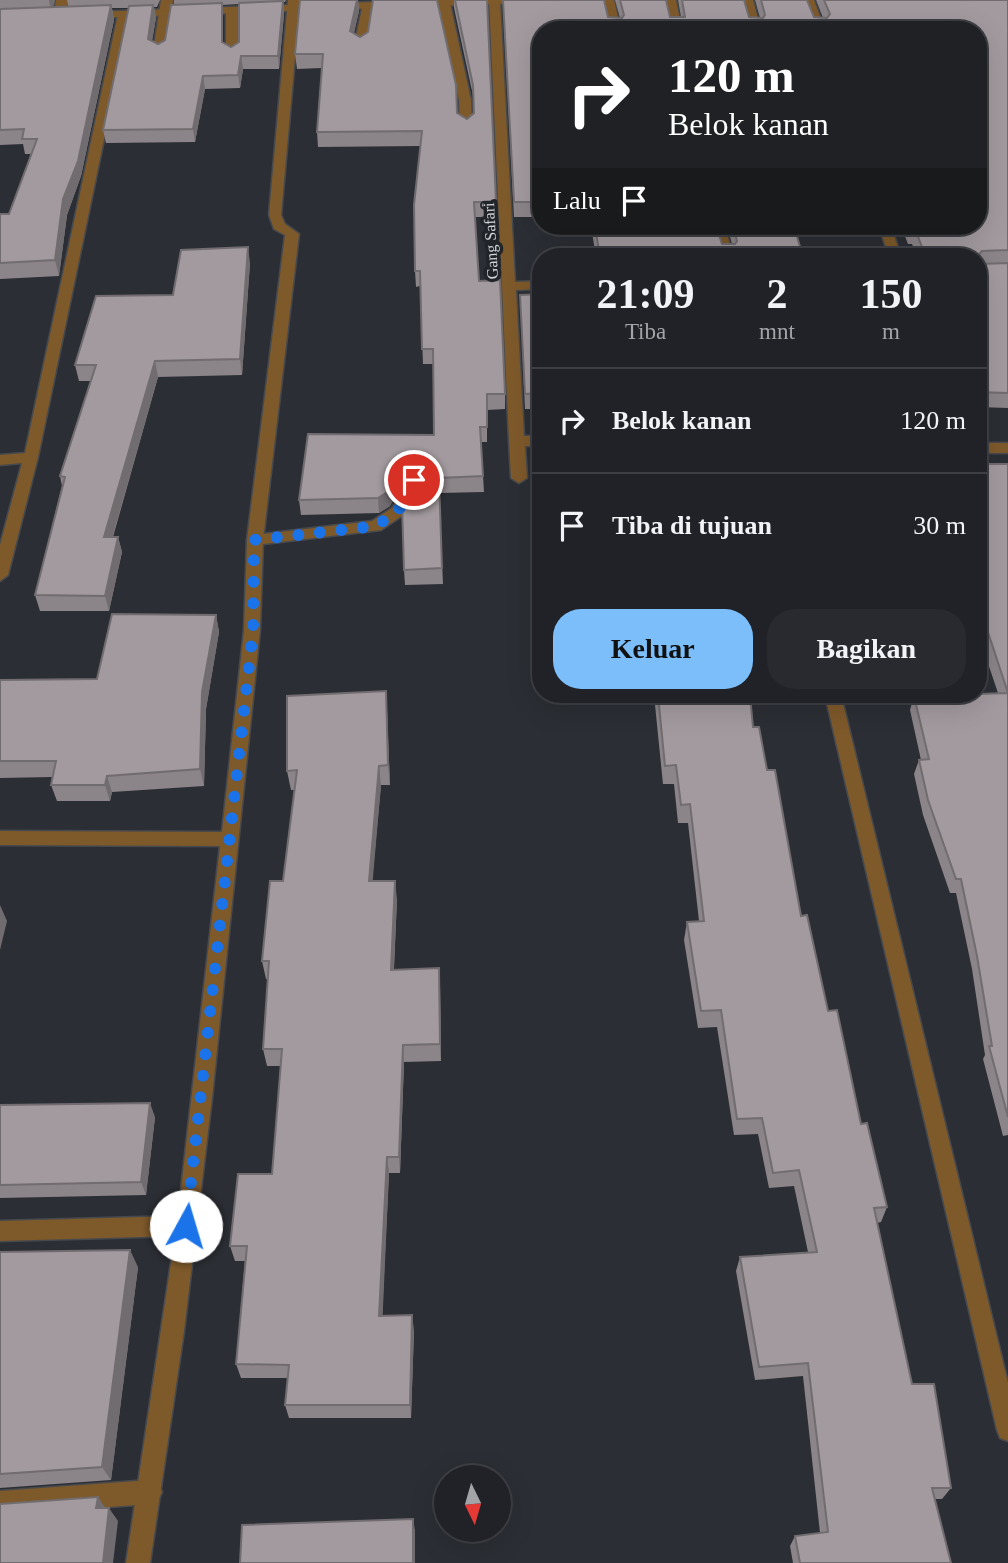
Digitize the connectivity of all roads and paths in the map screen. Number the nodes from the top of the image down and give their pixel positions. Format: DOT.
graph roads {
  1 [pos="62,0"];
  2 [pos="514,0"];
  3 [pos="522,0"];
  4 [pos="608,0"];
  5 [pos="670,0"];
  6 [pos="747,0"];
  7 [pos="808,0"];
  8 [pos="462,1"];
  9 [pos="494,1"];
  10 [pos="424,2"];
  11 [pos="444,3"];
  12 [pos="294,4"];
  13 [pos="367,5"];
  14 [pos="166,6"];
  15 [pos="232,10"];
  16 [pos="124,14"];
  17 [pos="613,21"];
  18 [pos="674,21"];
  19 [pos="753,21"];
  20 [pos="815,21"];
  21 [pos="360,46"];
  22 [pos="159,52"];
  23 [pos="232,55"];
  24 [pos="466,128"];
  25 [pos="532,285"];
  26 [pos="510,286"];
  27 [pos="516,441"];
  28 [pos="532,441"];
  29 [pos="987,448"];
  30 [pos="1008,448"];
  31 [pos="31,457"];
  32 [pos="0,460"];
  33 [pos="519,478"];
  34 [pos="414,480"];
  35 [pos="254,540"];
  36 [pos="0,575"];
  37 [pos="835,703"];
  38 [pos="0,838"];
  39 [pos="229,839"];
  40 [pos="186,1226"];
  41 [pos="0,1231"];
  42 [pos="1008,1430"];
  43 [pos="150,1492"];
  44 [pos="0,1503"];
  45 [pos="138,1563"];
  1 -- 16 [label="street"];
  2 -- 3 [label="street"];
  2 -- 9 [label="street"];
  4 -- 17 [label="street"];
  5 -- 18 [label="street"];
  6 -- 19 [label="street"];
  7 -- 20 [label="street"];
  8 -- 9 [label="street"];
  8 -- 11 [label="street"];
  9 -- 26 [label="street, Gang Safari"];
  10 -- 11 [label="street"];
  10 -- 13 [label="street"];
  11 -- 24 [label="street"];
  12 -- 13 [label="street"];
  12 -- 15 [label="street"];
  12 -- 35 [label="street"];
  13 -- 21 [label="street"];
  14 -- 15 [label="street"];
  14 -- 16 [label="street"];
  14 -- 22 [label="street"];
  15 -- 23 [label="street"];
  16 -- 31 [label="street"];
  25 -- 26 [label="street"];
  26 -- 27 [label="street, Gang Safari"];
  27 -- 28 [label="street"];
  27 -- 33 [label="street, Gang Safari"];
  29 -- 30 [label="street"];
  31 -- 32 [label="street"];
  31 -- 36 [label="street"];
  34 -- 35 [label="street"];
  35 -- 39 [label="street"];
  37 -- 42 [label="street"];
  38 -- 39 [label="street"];
  39 -- 40 [label="street"];
  40 -- 41 [label="street"];
  40 -- 43 [label="street"];
  43 -- 44 [label="street"];
  43 -- 45 [label="street"];
}
